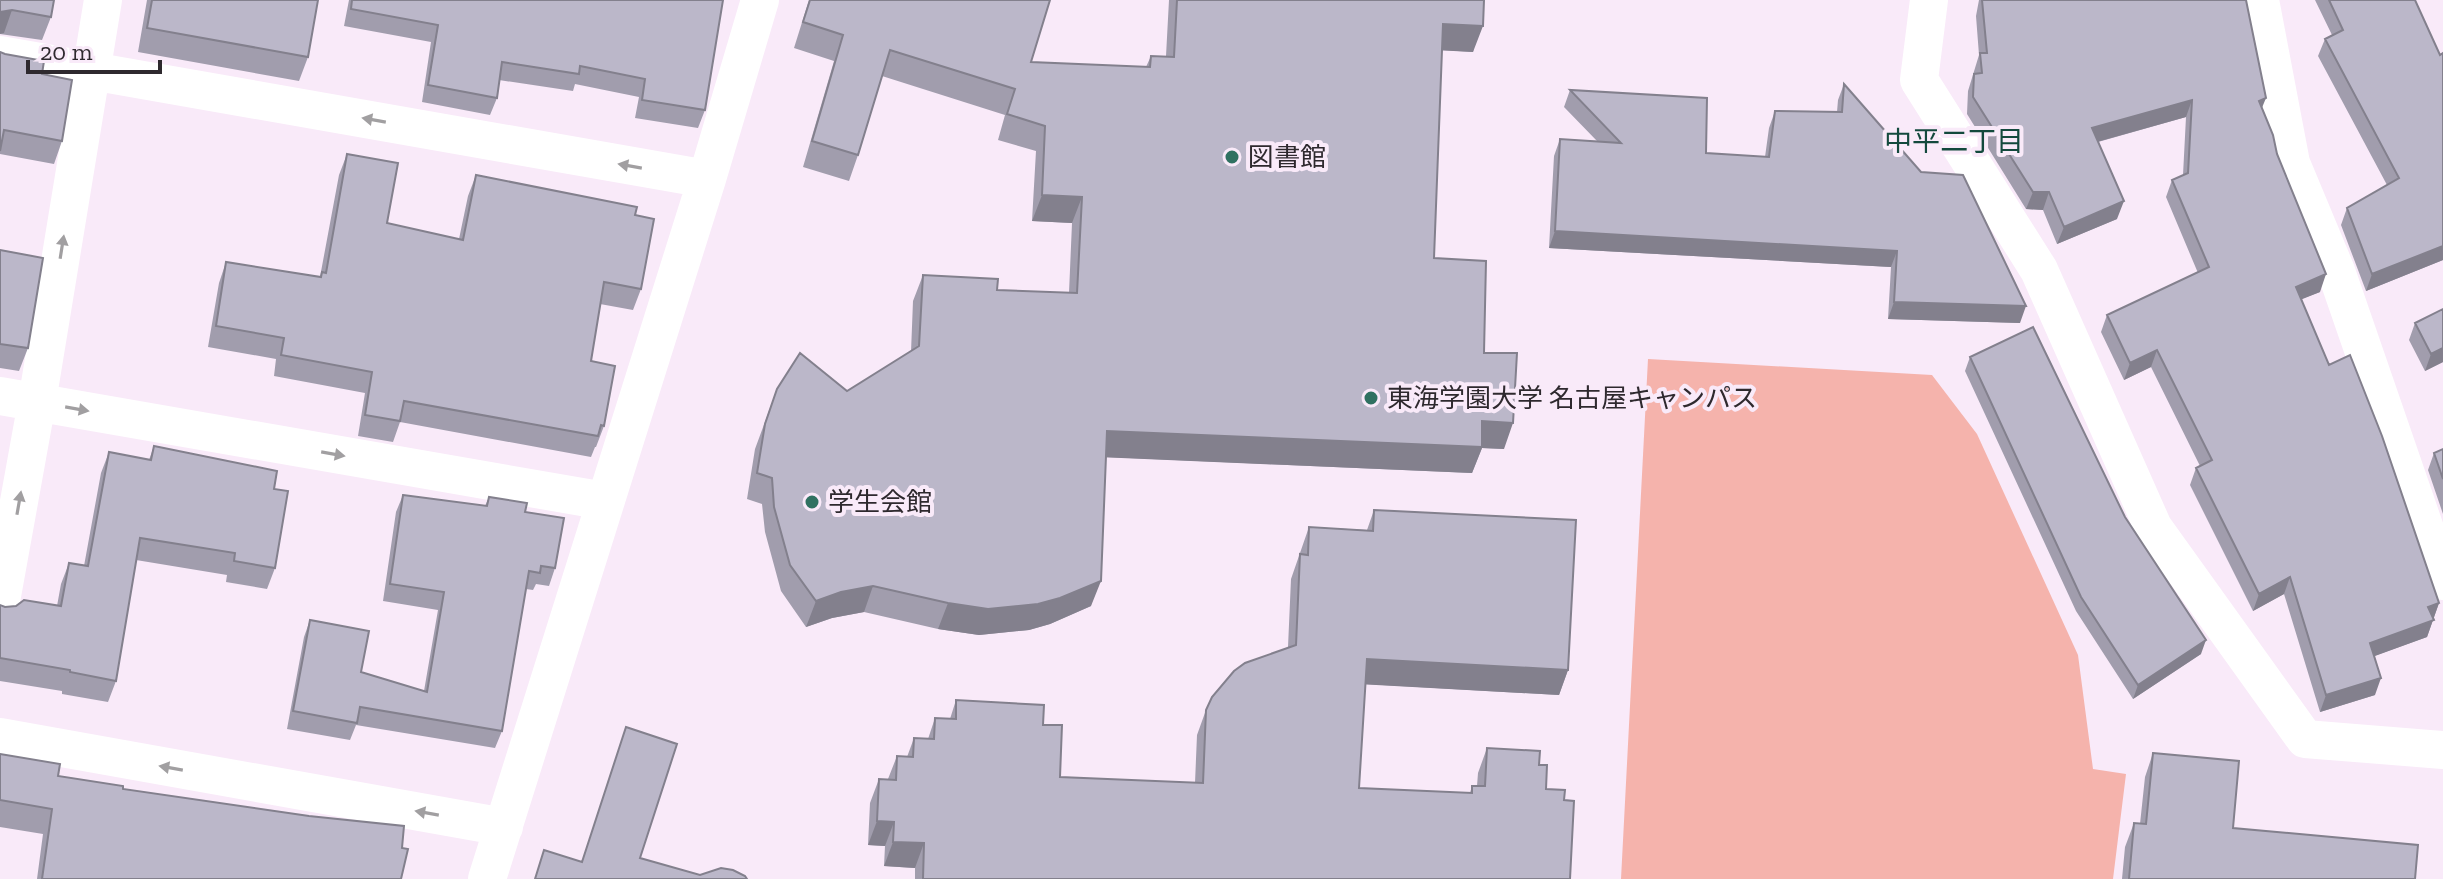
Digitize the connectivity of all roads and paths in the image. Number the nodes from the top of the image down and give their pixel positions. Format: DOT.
graph roads {
  1 [pos="103,0"];
  2 [pos="760,0"];
  3 [pos="1929,0"];
  4 [pos="2260,0"];
  5 [pos="0,55"];
  6 [pos="91,70"];
  7 [pos="707,179"];
  8 [pos="0,396"];
  9 [pos="37,402"];
  10 [pos="605,501"];
  11 [pos="2443,581"];
  12 [pos="0,607"];
  13 [pos="0,737"];
  14 [pos="2443,750"];
  15 [pos="504,827"];
  16 [pos="487,879"];
  1 -- 6 [label="street"];
  2 -- 7 [label="street"];
  3 -- 14 [label="street"];
  4 -- 11 [label="street"];
  5 -- 6 [label="street"];
  7 -- 6 [label="street, one-way"];
  9 -- 6 [label="street, one-way"];
  7 -- 10 [label="street"];
  8 -- 9 [label="street"];
  9 -- 10 [label="street, one-way"];
  12 -- 9 [label="street, one-way"];
  10 -- 15 [label="street"];
  15 -- 13 [label="street, one-way"];
  15 -- 16 [label="street"];
}
